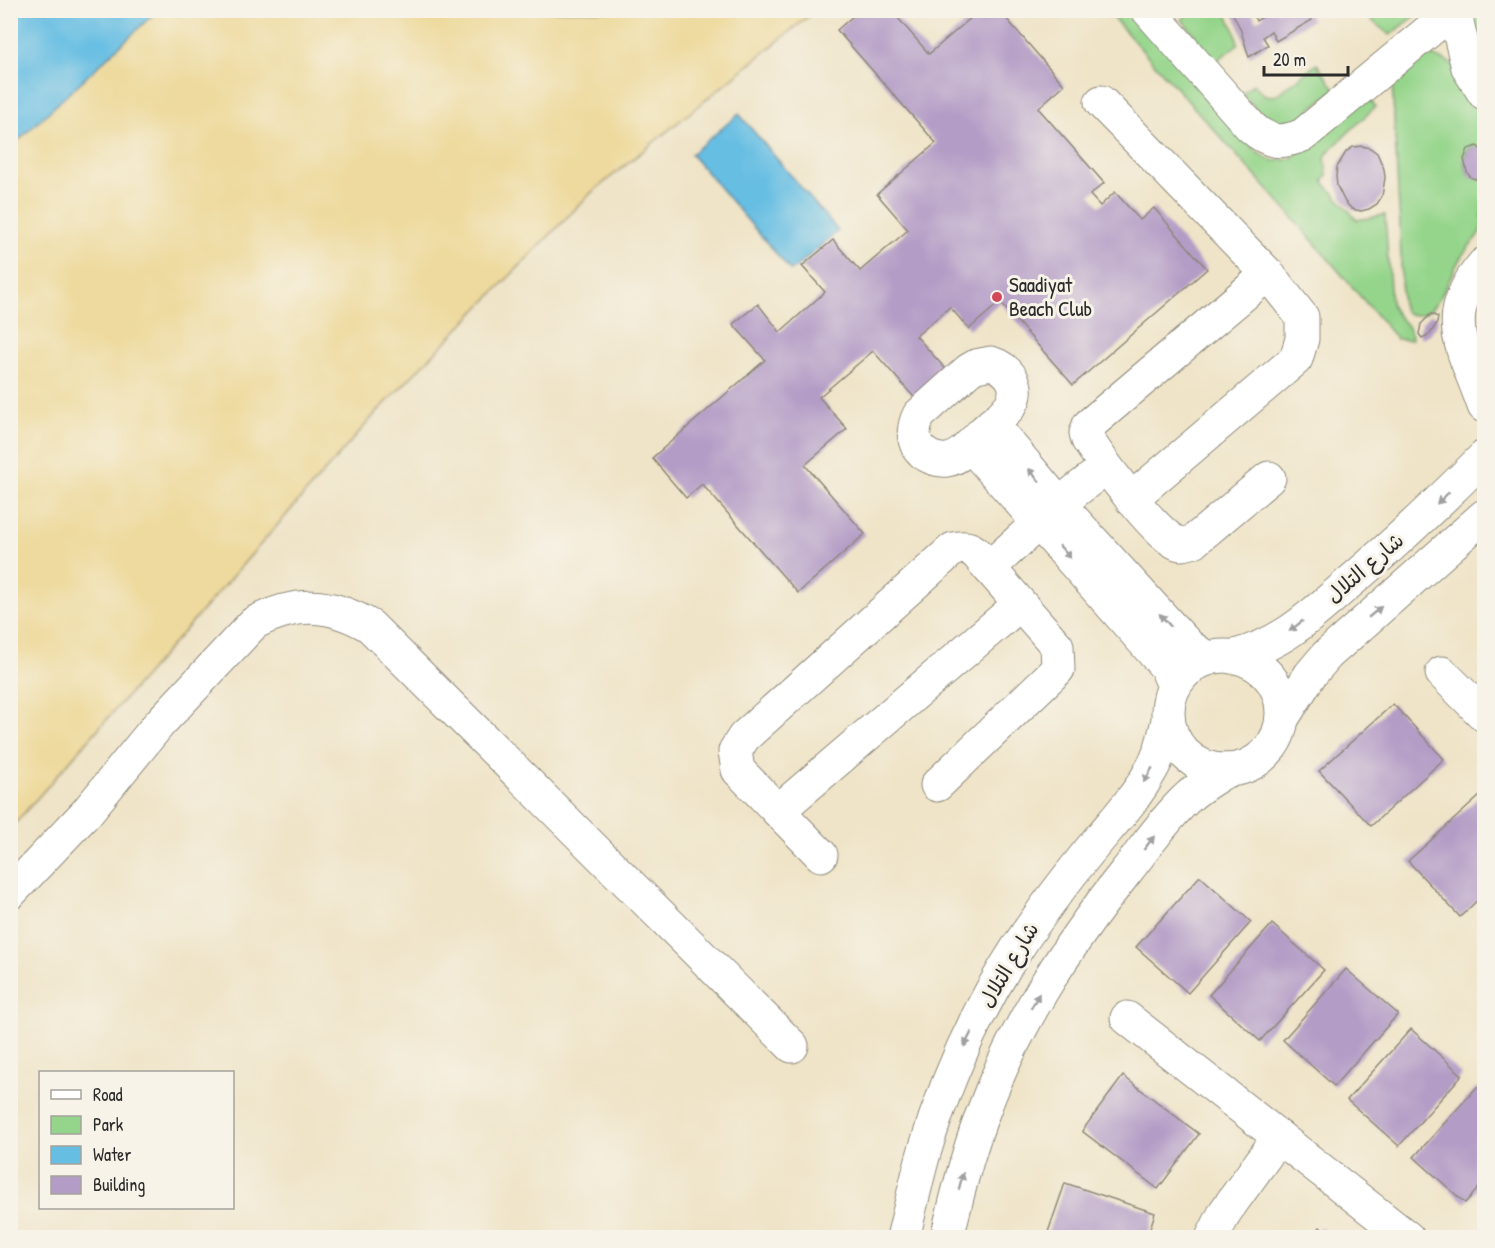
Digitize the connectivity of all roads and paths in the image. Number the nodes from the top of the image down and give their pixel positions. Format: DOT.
graph roads {
  1 [pos="1148,10"];
  2 [pos="1485,93"];
  3 [pos="1101,102"];
  4 [pos="1485,264"];
  5 [pos="1268,274"];
  6 [pos="1477,377"];
  7 [pos="1485,405"];
  8 [pos="981,435"];
  9 [pos="1485,457"];
  10 [pos="1106,466"];
  11 [pos="1269,478"];
  12 [pos="1131,499"];
  13 [pos="1049,513"];
  14 [pos="1485,516"];
  15 [pos="989,568"];
  16 [pos="1020,604"];
  17 [pos="1220,658"];
  18 [pos="1442,674"];
  19 [pos="1174,686"];
  20 [pos="1485,715"];
  21 [pos="1282,719"];
  22 [pos="1168,720"];
  23 [pos="1227,770"];
  24 [pos="937,784"];
  25 [pos="778,812"];
  26 [pos="821,855"];
  27 [pos="10,893"];
  28 [pos="1127,1018"];
  29 [pos="792,1046"];
  30 [pos="1279,1137"];
  31 [pos="903,1238"];
  32 [pos="947,1238"];
  33 [pos="1212,1238"];
  34 [pos="1408,1238"];
  1 -- 2 [label="street"];
  3 -- 5 [label="street"];
  4 -- 6 [label="street"];
  5 -- 10 [label="street"];
  5 -- 12 [label="street"];
  6 -- 7 [label="street"];
  8 -- 13 [label="street"];
  9 -- 17 [label="street, شارع التلال, one-way"];
  10 -- 12 [label="street"];
  10 -- 13 [label="street"];
  11 -- 12 [label="street"];
  13 -- 15 [label="street"];
  17 -- 13 [label="street, one-way"];
  13 -- 19 [label="street, one-way"];
  21 -- 14 [label="street, شارع التلال, one-way"];
  15 -- 16 [label="street"];
  15 -- 25 [label="street"];
  16 -- 24 [label="street"];
  16 -- 25 [label="street"];
  17 -- 19 [label="street"];
  17 -- 21 [label="street"];
  18 -- 20 [label="street"];
  19 -- 22 [label="street"];
  21 -- 23 [label="street"];
  22 -- 23 [label="street"];
  22 -- 31 [label="street, شارع التلال, one-way"];
  32 -- 23 [label="street, شارع التلال, one-way"];
  25 -- 26 [label="street"];
  27 -- 29 [label="street"];
  28 -- 30 [label="street"];
  30 -- 33 [label="street"];
  30 -- 34 [label="street"];
}
